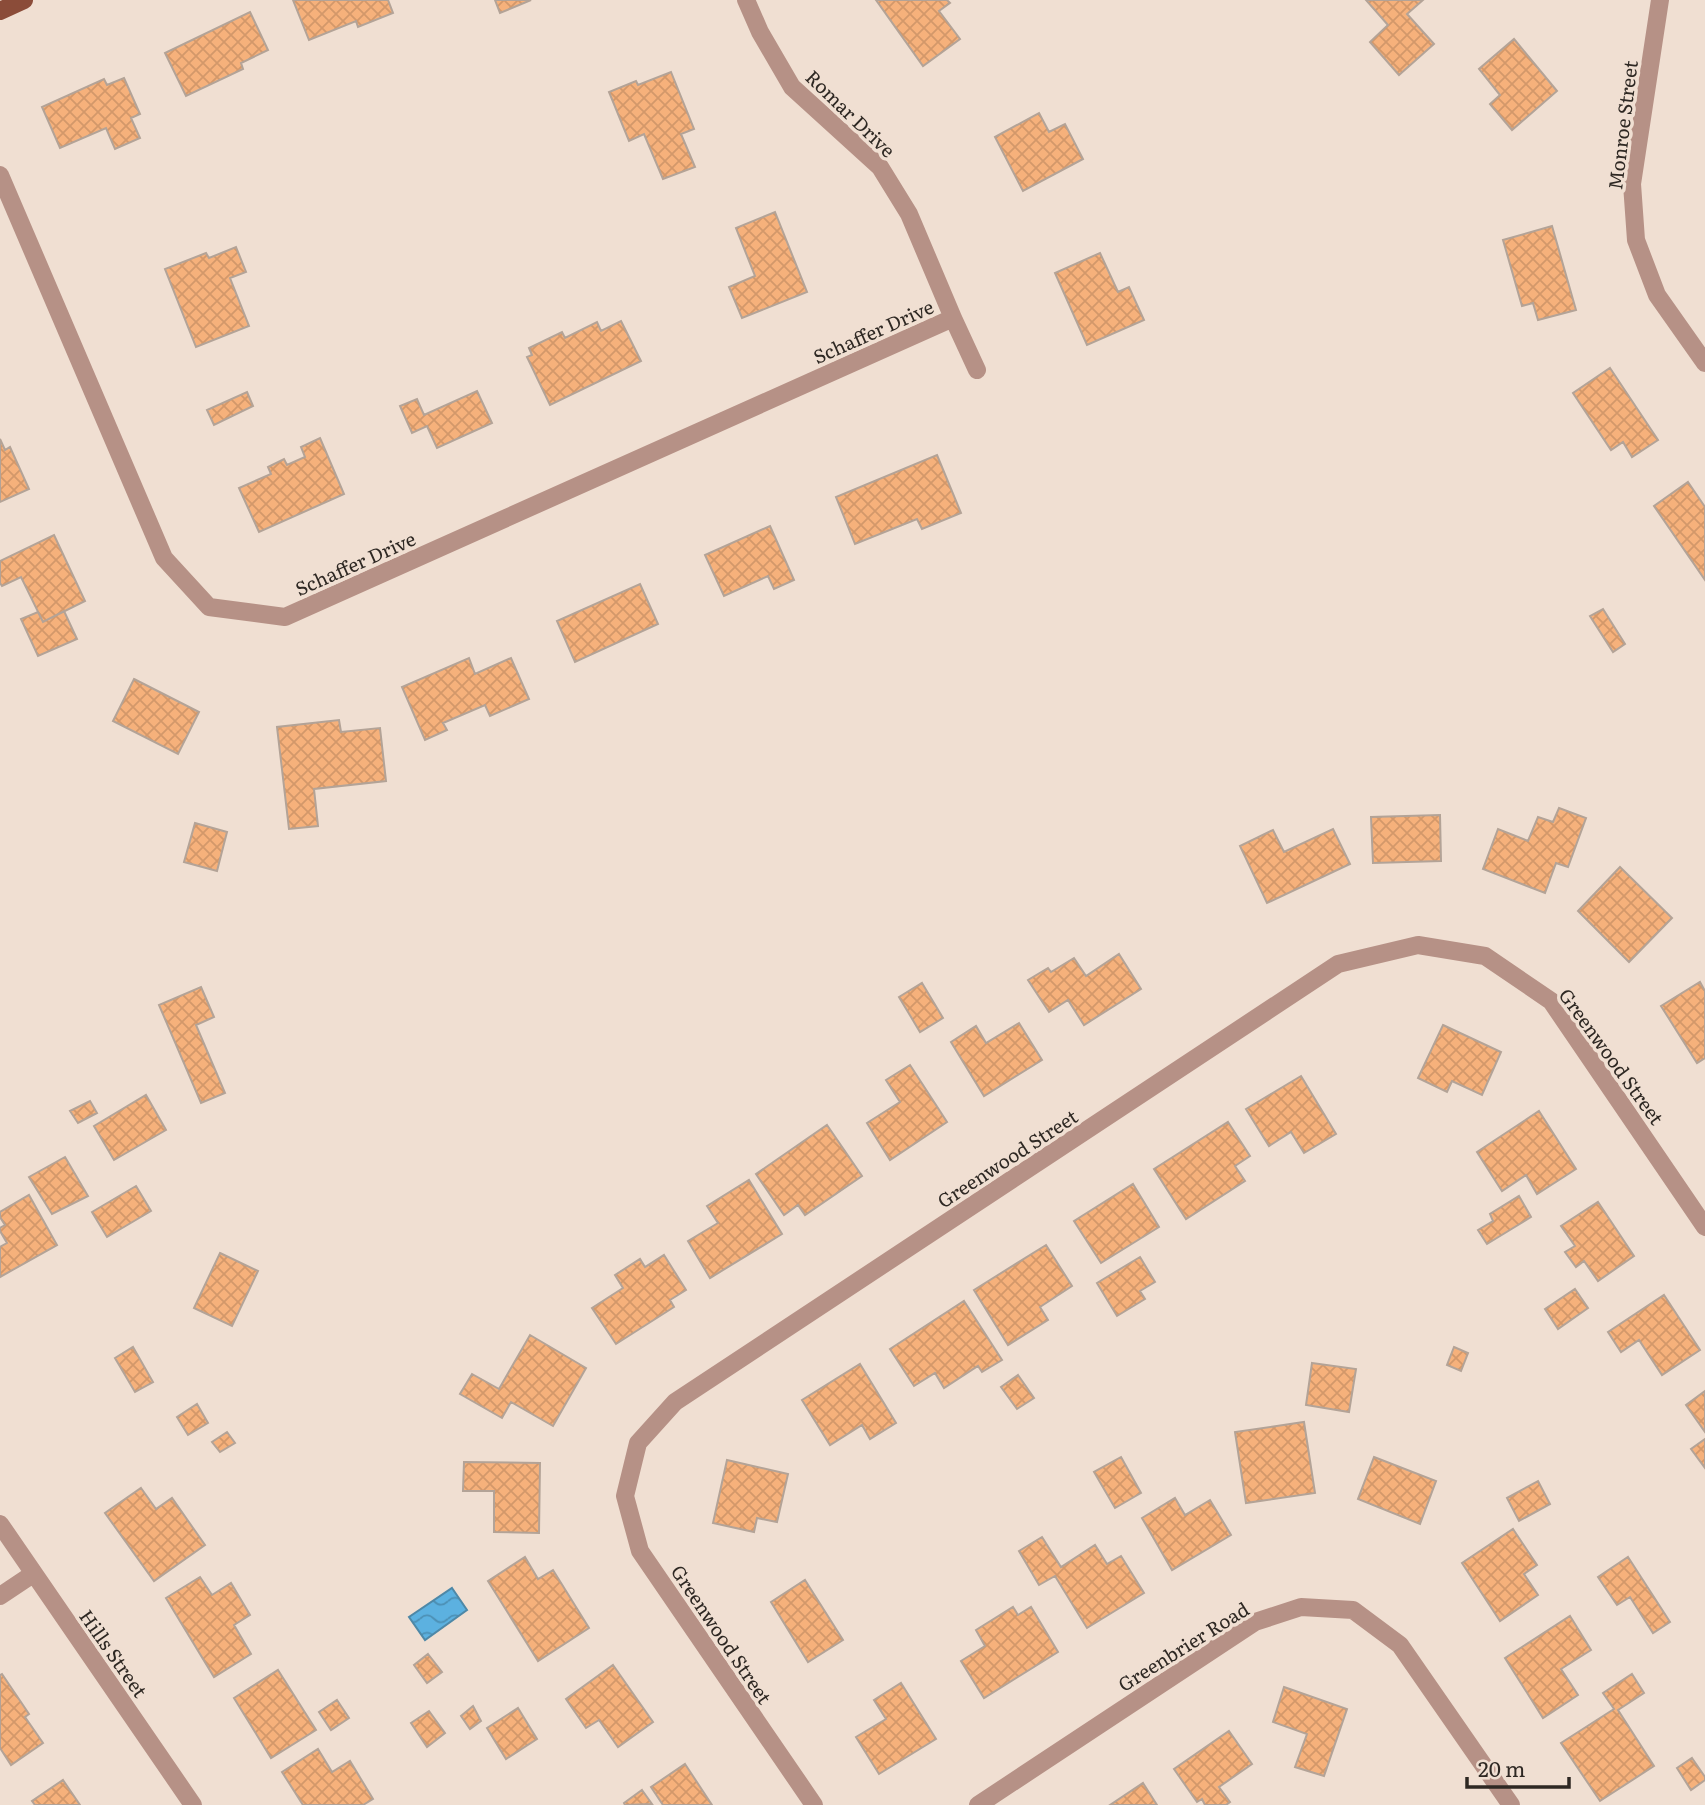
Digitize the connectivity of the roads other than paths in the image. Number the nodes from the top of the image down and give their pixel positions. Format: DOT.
graph roads {
  1 [pos="24,0"];
  2 [pos="746,0"];
  3 [pos="1660,0"];
  4 [pos="0,11"];
  5 [pos="0,175"];
  6 [pos="953,318"];
  7 [pos="1705,363"];
  8 [pos="977,370"];
  9 [pos="1705,1227"];
  10 [pos="0,1524"];
  11 [pos="33,1574"];
  12 [pos="0,1596"];
  13 [pos="193,1805"];
  14 [pos="814,1805"];
  15 [pos="978,1805"];
  16 [pos="1511,1805"];
  1 -- 4 [label="main road"];
  2 -- 6 [label="street, Romar Drive"];
  3 -- 7 [label="street, Monroe Street"];
  5 -- 6 [label="street, Schaffer Drive"];
  6 -- 8 [label="street, Romar Drive"];
  9 -- 14 [label="street, Greenwood Street"];
  10 -- 11 [label="street, Hills Street"];
  11 -- 12 [label="street"];
  11 -- 13 [label="street, Hills Street"];
  15 -- 16 [label="street, Greenbrier Road"];
}
